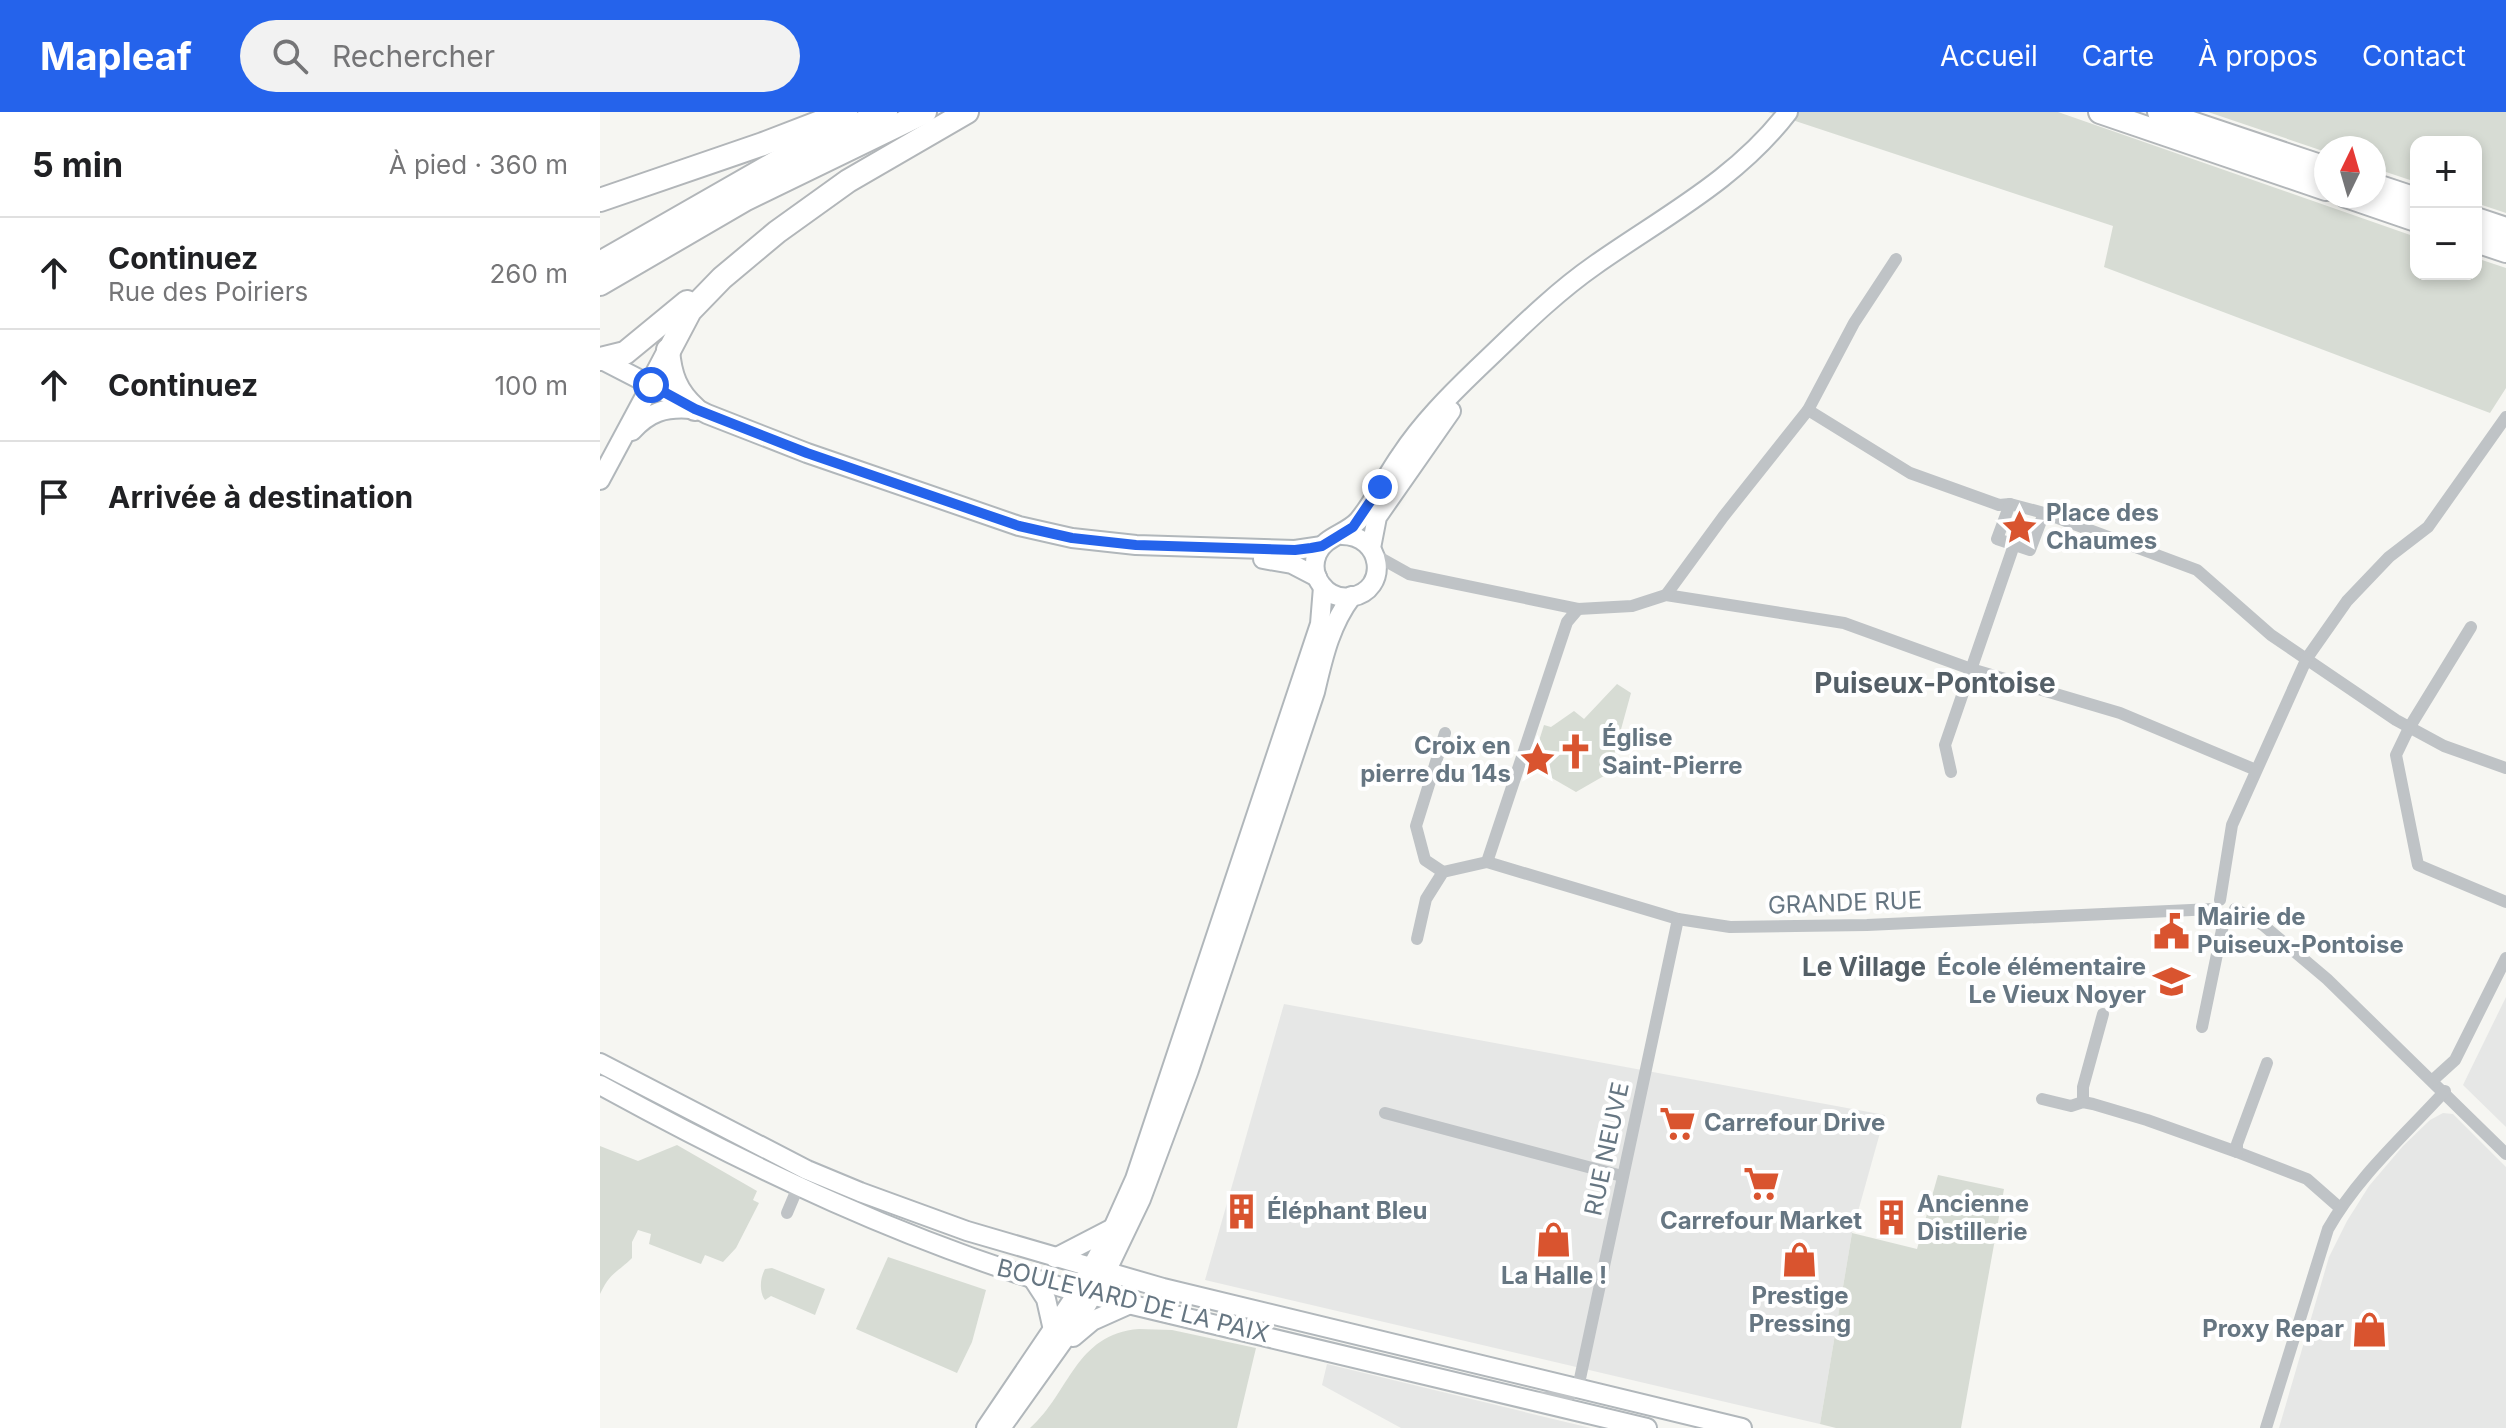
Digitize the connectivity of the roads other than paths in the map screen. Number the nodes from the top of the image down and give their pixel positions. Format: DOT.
graph roads {
  1 [pos="846,112"];
  2 [pos="886,112"];
  3 [pos="925,112"];
  4 [pos="967,112"];
  5 [pos="1788,112"];
  6 [pos="2100,112"];
  7 [pos="2159,112"];
  8 [pos="2314,164"];
  9 [pos="2314,185"];
  10 [pos="2386,189"];
  11 [pos="2410,197"];
  12 [pos="600,200"];
  13 [pos="2381,208"];
  14 [pos="2410,218"];
  15 [pos="2482,221"];
  16 [pos="2506,229"];
  17 [pos="2482,243"];
  18 [pos="2506,251"];
  19 [pos="1896,259"];
  20 [pos="600,263"];
  21 [pos="722,278"];
  22 [pos="600,284"];
  23 [pos="668,350"];
  24 [pos="600,359"];
  25 [pos="1486,360"];
  26 [pos="651,385"];
  27 [pos="695,409"];
  28 [pos="1808,410"];
  29 [pos="2506,417"];
  30 [pos="617,448"];
  31 [pos="600,480"];
  32 [pos="2010,504"];
  33 [pos="2048,516"];
  34 [pos="1342,535"];
  35 [pos="2014,545"];
  36 [pos="1322,546"];
  37 [pos="1185,547"];
  38 [pos="1373,552"];
  39 [pos="1409,574"];
  40 [pos="1374,580"];
  41 [pos="1320,582"];
  42 [pos="1666,595"];
  43 [pos="1352,596"];
  44 [pos="1578,609"];
  45 [pos="2471,627"];
  46 [pos="2307,658"];
  47 [pos="1971,669"];
  48 [pos="2409,728"];
  49 [pos="1445,733"];
  50 [pos="2506,768"];
  51 [pos="2256,770"];
  52 [pos="1951,772"];
  53 [pos="1487,862"];
  54 [pos="1443,872"];
  55 [pos="2506,902"];
  56 [pos="2216,904"];
  57 [pos="2235,909"];
  58 [pos="1678,919"];
  59 [pos="2224,920"];
  60 [pos="1417,939"];
  61 [pos="2506,958"];
  62 [pos="2103,1014"];
  63 [pos="2202,1027"];
  64 [pos="600,1063"];
  65 [pos="2267,1063"];
  66 [pos="2433,1080"];
  67 [pos="600,1085"];
  68 [pos="2445,1091"];
  69 [pos="2042,1099"];
  70 [pos="2083,1102"];
  71 [pos="1385,1113"];
  72 [pos="2237,1152"];
  73 [pos="2506,1154"];
  74 [pos="1622,1176"];
  75 [pos="798,1187"];
  76 [pos="2340,1208"];
  77 [pos="787,1213"];
  78 [pos="1118,1234"];
  79 [pos="1055,1258"];
  80 [pos="1026,1277"];
  81 [pos="1092,1282"];
  82 [pos="1139,1282"];
  83 [pos="1163,1288"];
  84 [pos="1130,1304"];
  85 [pos="1053,1330"];
  86 [pos="1060,1350"];
  87 [pos="1578,1388"];
  88 [pos="1526,1399"];
  89 [pos="1596,1415"];
  90 [pos="986,1428"];
  91 [pos="1001,1428"];
  92 [pos="1647,1428"];
  93 [pos="1739,1428"];
  94 [pos="2266,1428"];
  1 -- 12 [label="highway"];
  2 -- 20 [label="highway"];
  3 -- 22 [label="highway"];
  4 -- 21 [label="highway"];
  5 -- 25 [label="main road"];
  6 -- 9 [label="highway"];
  7 -- 8 [label="highway"];
  10 -- 11 [label="highway"];
  13 -- 14 [label="highway"];
  15 -- 16 [label="highway"];
  17 -- 18 [label="highway"];
  19 -- 28 [label="street"];
  21 -- 23 [label="highway"];
  21 -- 24 [label="highway"];
  23 -- 26 [label="highway"];
  23 -- 27 [label="highway"];
  24 -- 26 [label="main road"];
  25 -- 34 [label="main road"];
  25 -- 38 [label="main road"];
  26 -- 27 [label="main road"];
  26 -- 30 [label="main road"];
  27 -- 30 [label="main road"];
  27 -- 37 [label="main road"];
  28 -- 32 [label="street"];
  28 -- 42 [label="street"];
  29 -- 46 [label="street"];
  30 -- 31 [label="main road"];
  32 -- 33 [label="street"];
  32 -- 35 [label="street"];
  33 -- 35 [label="street"];
  33 -- 46 [label="street"];
  34 -- 36 [label="main road"];
  34 -- 38 [label="main road"];
  35 -- 47 [label="street"];
  36 -- 37 [label="main road"];
  36 -- 41 [label="main road"];
  37 -- 41 [label="main road"];
  38 -- 39 [label="street"];
  38 -- 40 [label="main road"];
  39 -- 40 [label="street"];
  39 -- 44 [label="street"];
  40 -- 43 [label="main road"];
  41 -- 43 [label="main road"];
  41 -- 78 [label="main road"];
  42 -- 44 [label="street"];
  42 -- 47 [label="street"];
  43 -- 78 [label="main road"];
  44 -- 53 [label="street"];
  45 -- 48 [label="street"];
  46 -- 48 [label="street"];
  46 -- 51 [label="street"];
  47 -- 51 [label="street"];
  47 -- 52 [label="street"];
  48 -- 50 [label="street"];
  48 -- 55 [label="street"];
  49 -- 54 [label="street"];
  51 -- 56 [label="street"];
  53 -- 54 [label="street"];
  53 -- 58 [label="street, GRANDE RUE"];
  54 -- 60 [label="street"];
  56 -- 57 [label="street"];
  56 -- 58 [label="street, GRANDE RUE"];
  56 -- 59 [label="street"];
  57 -- 59 [label="street"];
  57 -- 66 [label="street"];
  58 -- 74 [label="street, RUE NEUVE"];
  59 -- 63 [label="street"];
  61 -- 66 [label="street"];
  62 -- 70 [label="street"];
  64 -- 79 [label="main road"];
  65 -- 72 [label="street"];
  66 -- 68 [label="street"];
  67 -- 75 [label="main road, BOULEVARD DE LA PAIX"];
  68 -- 73 [label="street"];
  68 -- 76 [label="street"];
  69 -- 70 [label="street"];
  70 -- 72 [label="street"];
  71 -- 74 [label="street"];
  72 -- 76 [label="street"];
  74 -- 87 [label="street, RUE NEUVE"];
  75 -- 77 [label="street"];
  75 -- 80 [label="main road, BOULEVARD DE LA PAIX"];
  76 -- 94 [label="street"];
  78 -- 79 [label="main road"];
  78 -- 81 [label="main road"];
  78 -- 82 [label="main road"];
  79 -- 81 [label="main road"];
  80 -- 81 [label="main road, BOULEVARD DE LA PAIX"];
  80 -- 85 [label="main road"];
  81 -- 82 [label="main road, BOULEVARD DE LA PAIX"];
  81 -- 83 [label="main road"];
  81 -- 84 [label="main road, BOULEVARD DE LA PAIX"];
  81 -- 85 [label="main road"];
  81 -- 86 [label="main road"];
  82 -- 83 [label="main road, BOULEVARD DE LA PAIX"];
  83 -- 87 [label="main road, BOULEVARD DE LA PAIX"];
  84 -- 86 [label="main road"];
  84 -- 88 [label="main road, BOULEVARD DE LA PAIX"];
  85 -- 90 [label="main road"];
  86 -- 91 [label="main road"];
  87 -- 88 [label="street"];
  87 -- 89 [label="street"];
  87 -- 93 [label="main road, BOULEVARD DE LA PAIX"];
  88 -- 89 [label="main road, BOULEVARD DE LA PAIX"];
  89 -- 92 [label="main road, BOULEVARD DE LA PAIX"];
}
